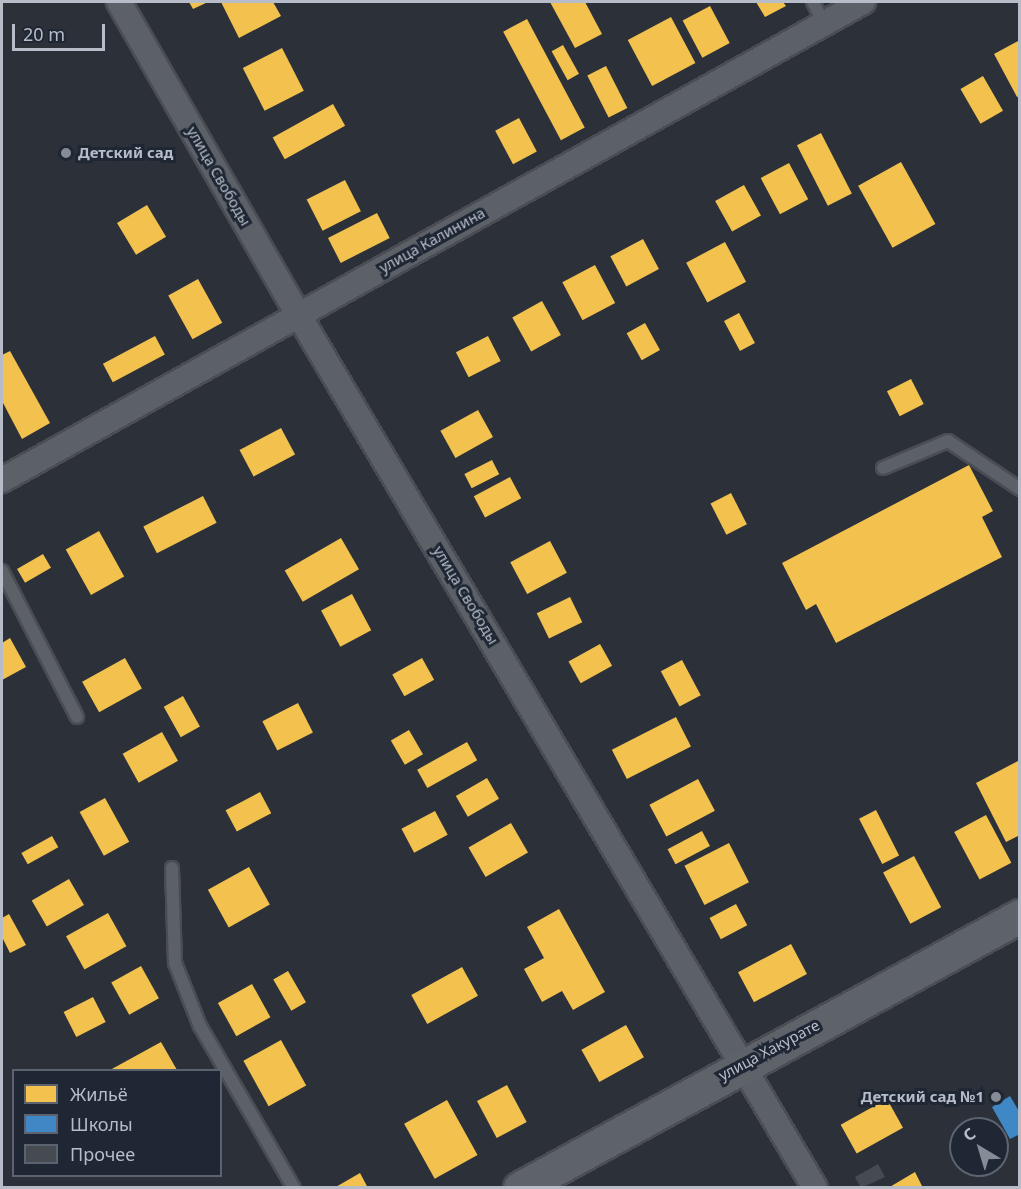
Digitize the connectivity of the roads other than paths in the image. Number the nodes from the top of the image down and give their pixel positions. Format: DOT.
graph roads {
  1 [pos="119,2"];
  2 [pos="813,2"];
  3 [pos="862,2"];
  4 [pos="824,24"];
  5 [pos="298,314"];
  6 [pos="883,468"];
  7 [pos="2,480"];
  8 [pos="1020,489"];
  9 [pos="2,571"];
  10 [pos="78,717"];
  11 [pos="172,868"];
  12 [pos="1020,916"];
  13 [pos="744,1062"];
  14 [pos="294,1188"];
  15 [pos="520,1188"];
  16 [pos="815,1188"];
  1 -- 5 [label="street, улица Свободы"];
  2 -- 4 [label="lane"];
  3 -- 4 [label="street, улица Калинина"];
  4 -- 5 [label="street, улица Калинина"];
  5 -- 7 [label="street, улица Калинина"];
  5 -- 13 [label="street, улица Свободы"];
  6 -- 8 [label="lane"];
  9 -- 10 [label="lane"];
  11 -- 14 [label="lane"];
  12 -- 13 [label="main road, улица Хакурате"];
  13 -- 15 [label="main road, улица Хакурате"];
  13 -- 16 [label="street, улица Свободы"];
}
